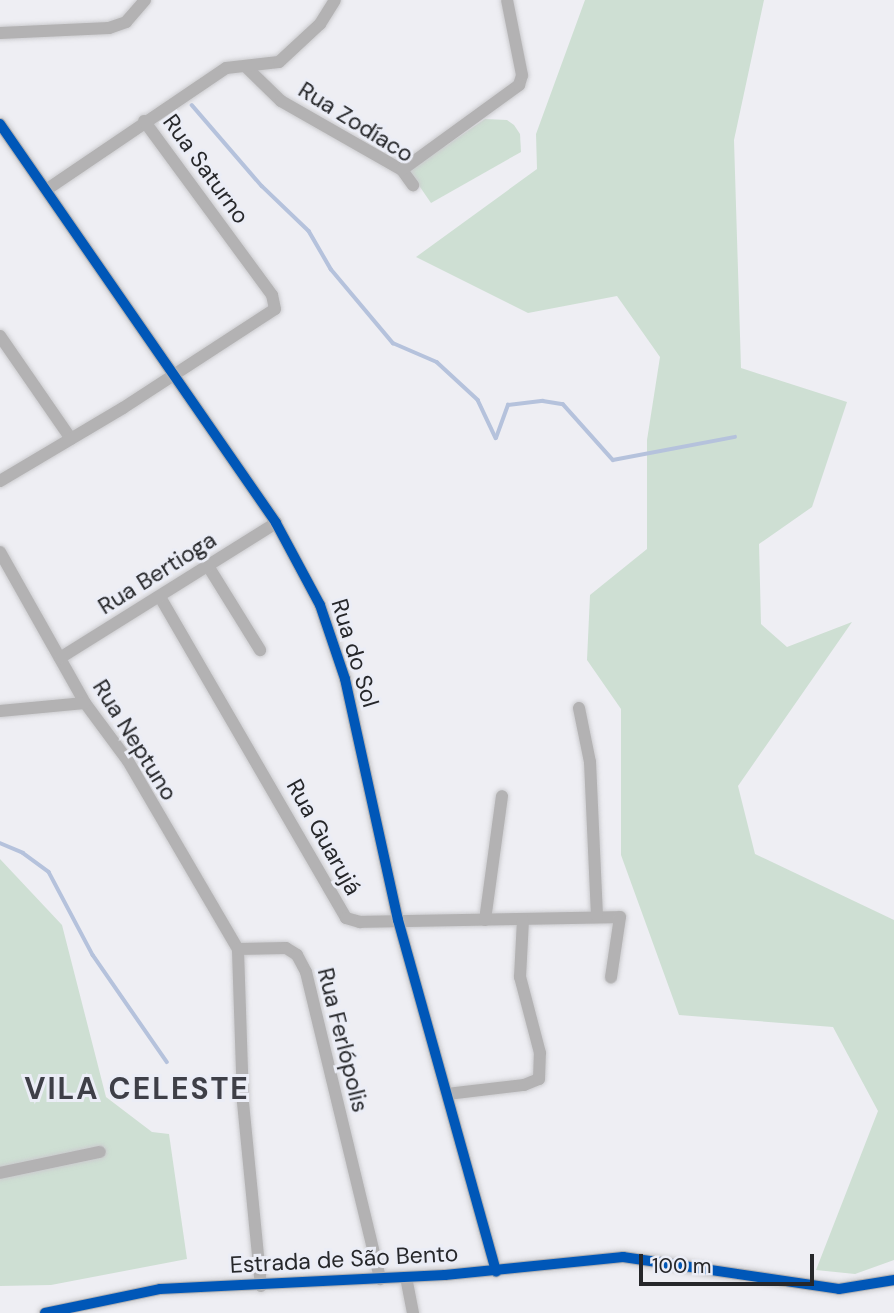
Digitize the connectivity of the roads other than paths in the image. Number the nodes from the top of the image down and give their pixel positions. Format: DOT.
graph roads {
  1 [pos="145,0"];
  2 [pos="335,0"];
  3 [pos="507,0"];
  4 [pos="0,33"];
  5 [pos="246,67"];
  6 [pos="144,121"];
  7 [pos="0,124"];
  8 [pos="402,170"];
  9 [pos="414,185"];
  10 [pos="46,190"];
  11 [pos="0,336"];
  12 [pos="174,376"];
  13 [pos="71,439"];
  14 [pos="0,481"];
  15 [pos="276,523"];
  16 [pos="0,552"];
  17 [pos="208,566"];
  18 [pos="160,597"];
  19 [pos="260,650"];
  20 [pos="60,657"];
  21 [pos="85,704"];
  22 [pos="579,708"];
  23 [pos="0,711"];
  24 [pos="502,796"];
  25 [pos="597,917"];
  26 [pos="398,920"];
  27 [pos="485,920"];
  28 [pos="523,920"];
  29 [pos="238,949"];
  30 [pos="611,976"];
  31 [pos="447,1094"];
  32 [pos="100,1152"];
  33 [pos="0,1173"];
  34 [pos="496,1272"];
  35 [pos="407,1277"];
  36 [pos="380,1279"];
  37 [pos="894,1280"];
  38 [pos="261,1286"];
  39 [pos="46,1313"];
  40 [pos="412,1313"];
  1 -- 4 [label="street"];
  2 -- 5 [label="street, Rua Saturno"];
  3 -- 8 [label="street"];
  5 -- 6 [label="street, Rua Saturno"];
  5 -- 8 [label="street, Rua Zodíaco"];
  6 -- 10 [label="street"];
  6 -- 12 [label="street, Rua Saturno"];
  7 -- 10 [label="street, Rua do Sol"];
  8 -- 9 [label="street, Rua Zodíaco"];
  10 -- 12 [label="street, Rua do Sol"];
  11 -- 13 [label="street"];
  12 -- 13 [label="street"];
  12 -- 15 [label="street, Rua do Sol"];
  13 -- 14 [label="street"];
  15 -- 17 [label="street, Rua Bertioga"];
  15 -- 26 [label="street, Rua do Sol"];
  16 -- 20 [label="street, Rua Neptuno"];
  17 -- 18 [label="street, Rua Bertioga"];
  17 -- 19 [label="street"];
  18 -- 20 [label="street, Rua Bertioga"];
  18 -- 26 [label="street, Rua Guarujá"];
  20 -- 21 [label="street, Rua Neptuno"];
  21 -- 23 [label="street"];
  21 -- 29 [label="street, Rua Neptuno"];
  22 -- 25 [label="street"];
  24 -- 27 [label="street"];
  25 -- 28 [label="street, Rua Guarujá"];
  25 -- 30 [label="street"];
  26 -- 27 [label="street, Rua Guarujá"];
  26 -- 31 [label="street, Rua do Sol"];
  27 -- 28 [label="street, Rua Guarujá"];
  28 -- 31 [label="street"];
  29 -- 36 [label="street, Rua Ferlópolis"];
  29 -- 38 [label="street"];
  31 -- 34 [label="street, Rua do Sol"];
  32 -- 33 [label="street"];
  34 -- 35 [label="street, Estrada de São Bento"];
  34 -- 37 [label="street, Estrada de São Bento"];
  35 -- 36 [label="street, Estrada de São Bento"];
  35 -- 40 [label="street"];
  36 -- 38 [label="street, Estrada de São Bento"];
  38 -- 39 [label="street, Estrada de São Bento"];
}
